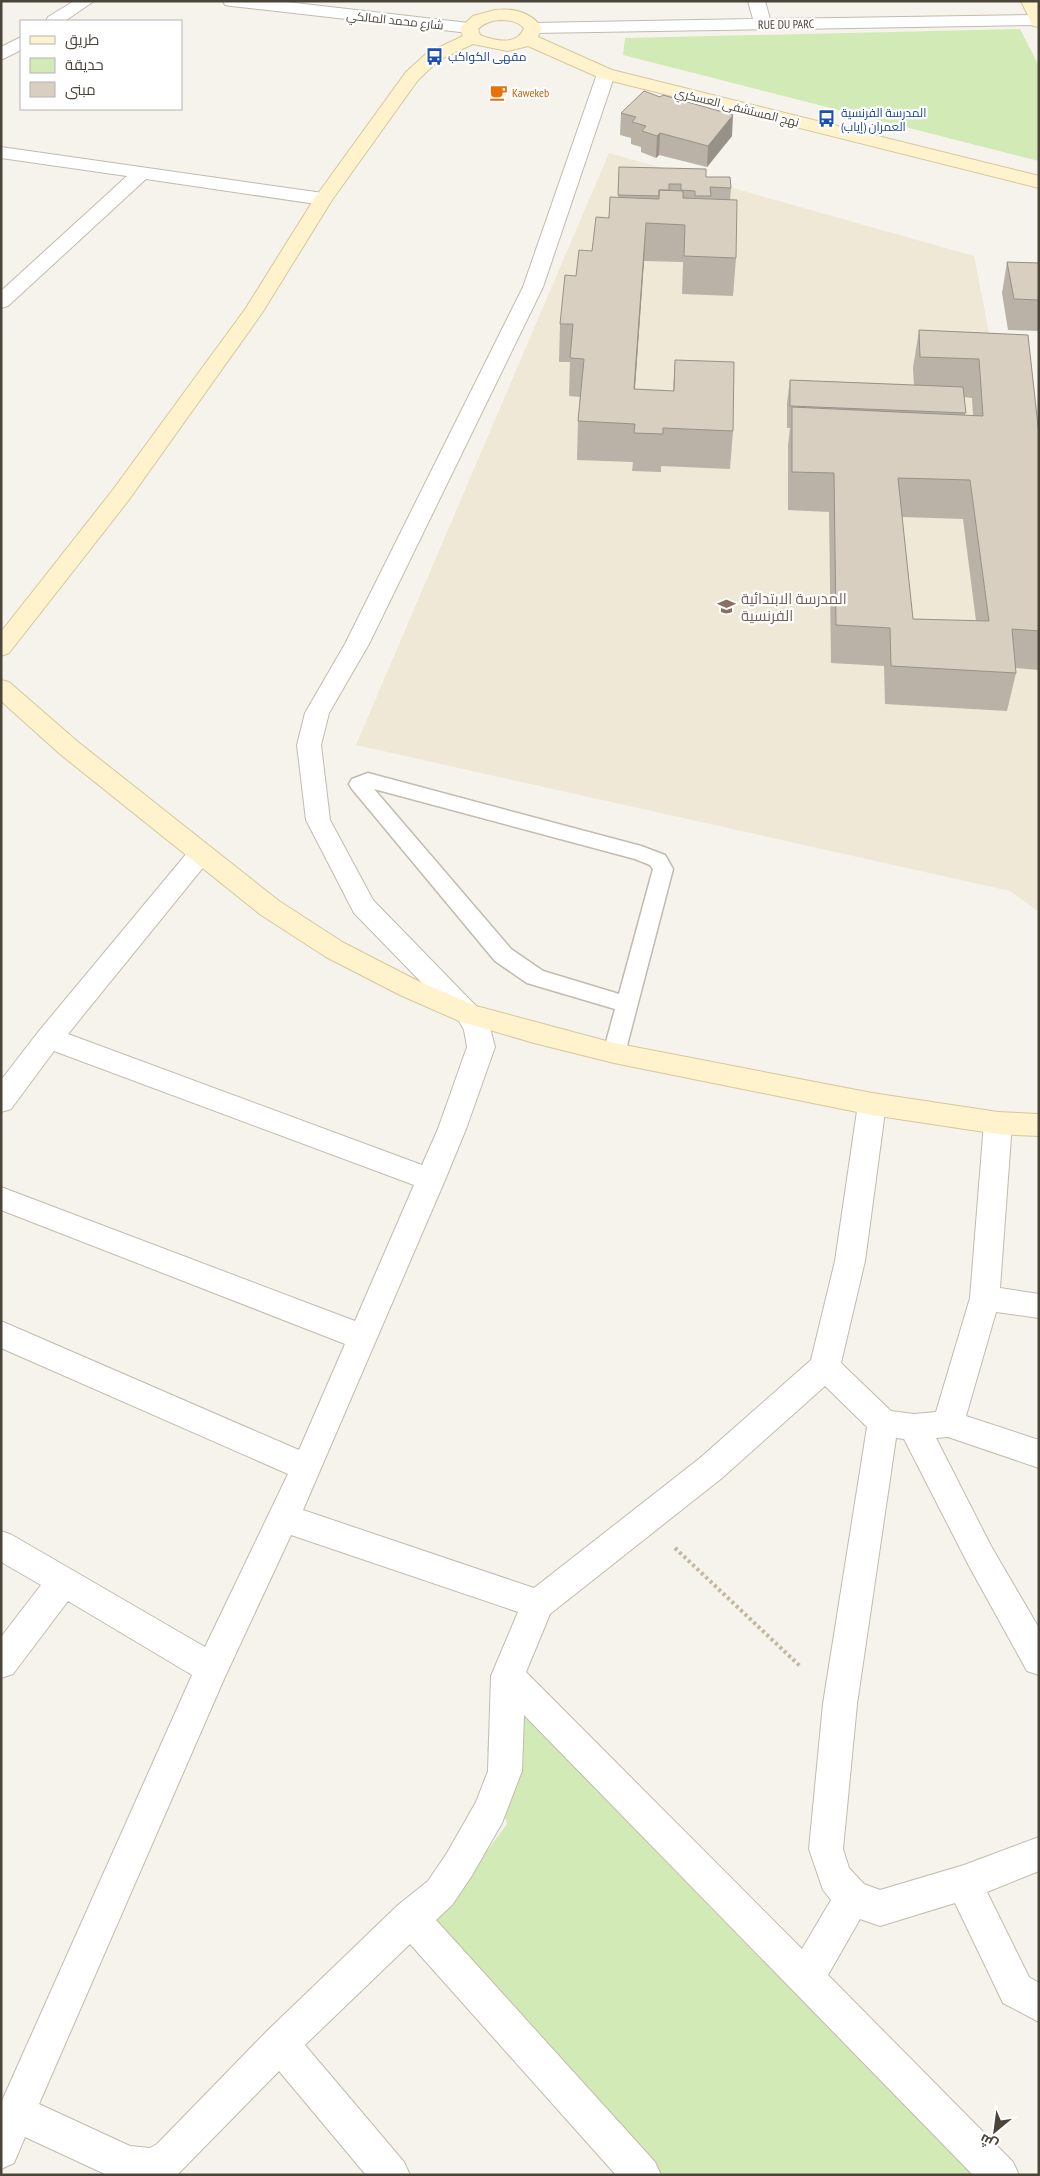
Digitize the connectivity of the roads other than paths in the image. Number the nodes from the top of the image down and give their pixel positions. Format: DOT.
graph roads {
  1 [pos="86,1"];
  2 [pos="231,1"];
  3 [pos="528,1"];
  4 [pos="756,1"];
  5 [pos="1029,1"];
  6 [pos="295,5"];
  7 [pos="518,17"];
  8 [pos="56,20"];
  9 [pos="1038,21"];
  10 [pos="762,24"];
  11 [pos="471,33"];
  12 [pos="530,34"];
  13 [pos="20,43"];
  14 [pos="1,54"];
  15 [pos="606,74"];
  16 [pos="1,152"];
  17 [pos="141,173"];
  18 [pos="1039,182"];
  19 [pos="323,199"];
  20 [pos="1,302"];
  21 [pos="1,648"];
  22 [pos="1,688"];
  23 [pos="200,853"];
  24 [pos="627,1005"];
  25 [pos="468,1014"];
  26 [pos="48,1038"];
  27 [pos="614,1053"];
  28 [pos="1,1101"];
  29 [pos="872,1104"];
  30 [pos="998,1123"];
  31 [pos="1039,1125"];
  32 [pos="431,1180"];
  33 [pos="1,1198"];
  34 [pos="985,1298"];
  35 [pos="1039,1306"];
  36 [pos="1,1334"];
  37 [pos="362,1337"];
  38 [pos="825,1368"];
  39 [pos="948,1424"];
  40 [pos="898,1425"];
  41 [pos="1039,1454"];
  42 [pos="307,1468"];
  43 [pos="284,1518"];
  44 [pos="1,1545"];
  45 [pos="63,1582"];
  46 [pos="538,1604"];
  47 [pos="1039,1660"];
  48 [pos="1,1662"];
  49 [pos="212,1669"];
  50 [pos="508,1676"];
  51 [pos="1039,1854"];
  52 [pos="964,1882"];
  53 [pos="852,1898"];
  54 [pos="410,1918"];
  55 [pos="806,1978"];
  56 [pos="1039,2004"];
  57 [pos="280,2044"];
  58 [pos="16,2113"];
  59 [pos="1,2150"];
  60 [pos="391,2175"];
  61 [pos="642,2175"];
  62 [pos="1000,2175"];
  1 -- 8 [label="street"];
  2 -- 6 [label="street, شارع محمد المالكي"];
  3 -- 7 [label="street"];
  4 -- 10 [label="street"];
  5 -- 9 [label="street"];
  6 -- 11 [label="street, شارع محمد المالكي"];
  7 -- 11 [label="street"];
  7 -- 12 [label="street, نهج المستشفى العسكري"];
  9 -- 10 [label="street, RUE DU PARC"];
  10 -- 12 [label="street, RUE DU PARC"];
  11 -- 12 [label="street"];
  11 -- 19 [label="street"];
  12 -- 15 [label="street, نهج المستشفى العسكري"];
  13 -- 14 [label="street"];
  15 -- 18 [label="street, نهج المستشفى العسكري"];
  15 -- 25 [label="street"];
  16 -- 17 [label="street"];
  17 -- 19 [label="street"];
  17 -- 20 [label="street"];
  19 -- 21 [label="street"];
  22 -- 23 [label="street"];
  23 -- 25 [label="street"];
  23 -- 26 [label="street"];
  24 -- 24 [label="lane"];
  24 -- 27 [label="lane"];
  25 -- 27 [label="street"];
  25 -- 32 [label="street"];
  26 -- 28 [label="street"];
  26 -- 32 [label="street"];
  27 -- 29 [label="street"];
  29 -- 30 [label="street"];
  29 -- 38 [label="street"];
  30 -- 31 [label="street"];
  30 -- 34 [label="street"];
  32 -- 37 [label="street"];
  33 -- 37 [label="street"];
  34 -- 35 [label="street"];
  34 -- 39 [label="street"];
  36 -- 42 [label="street"];
  37 -- 42 [label="street"];
  38 -- 40 [label="street"];
  38 -- 46 [label="street"];
  39 -- 40 [label="street"];
  39 -- 41 [label="street"];
  40 -- 47 [label="street"];
  40 -- 53 [label="street"];
  42 -- 43 [label="street"];
  43 -- 46 [label="street"];
  43 -- 49 [label="street"];
  44 -- 45 [label="street"];
  45 -- 48 [label="street"];
  45 -- 49 [label="street"];
  46 -- 50 [label="street"];
  49 -- 58 [label="street"];
  50 -- 54 [label="street"];
  50 -- 55 [label="street"];
  51 -- 52 [label="street"];
  52 -- 53 [label="street"];
  52 -- 56 [label="street"];
  53 -- 55 [label="street"];
  54 -- 57 [label="street"];
  54 -- 61 [label="street"];
  55 -- 62 [label="street"];
  57 -- 58 [label="street"];
  57 -- 60 [label="street"];
  58 -- 59 [label="street"];
}
